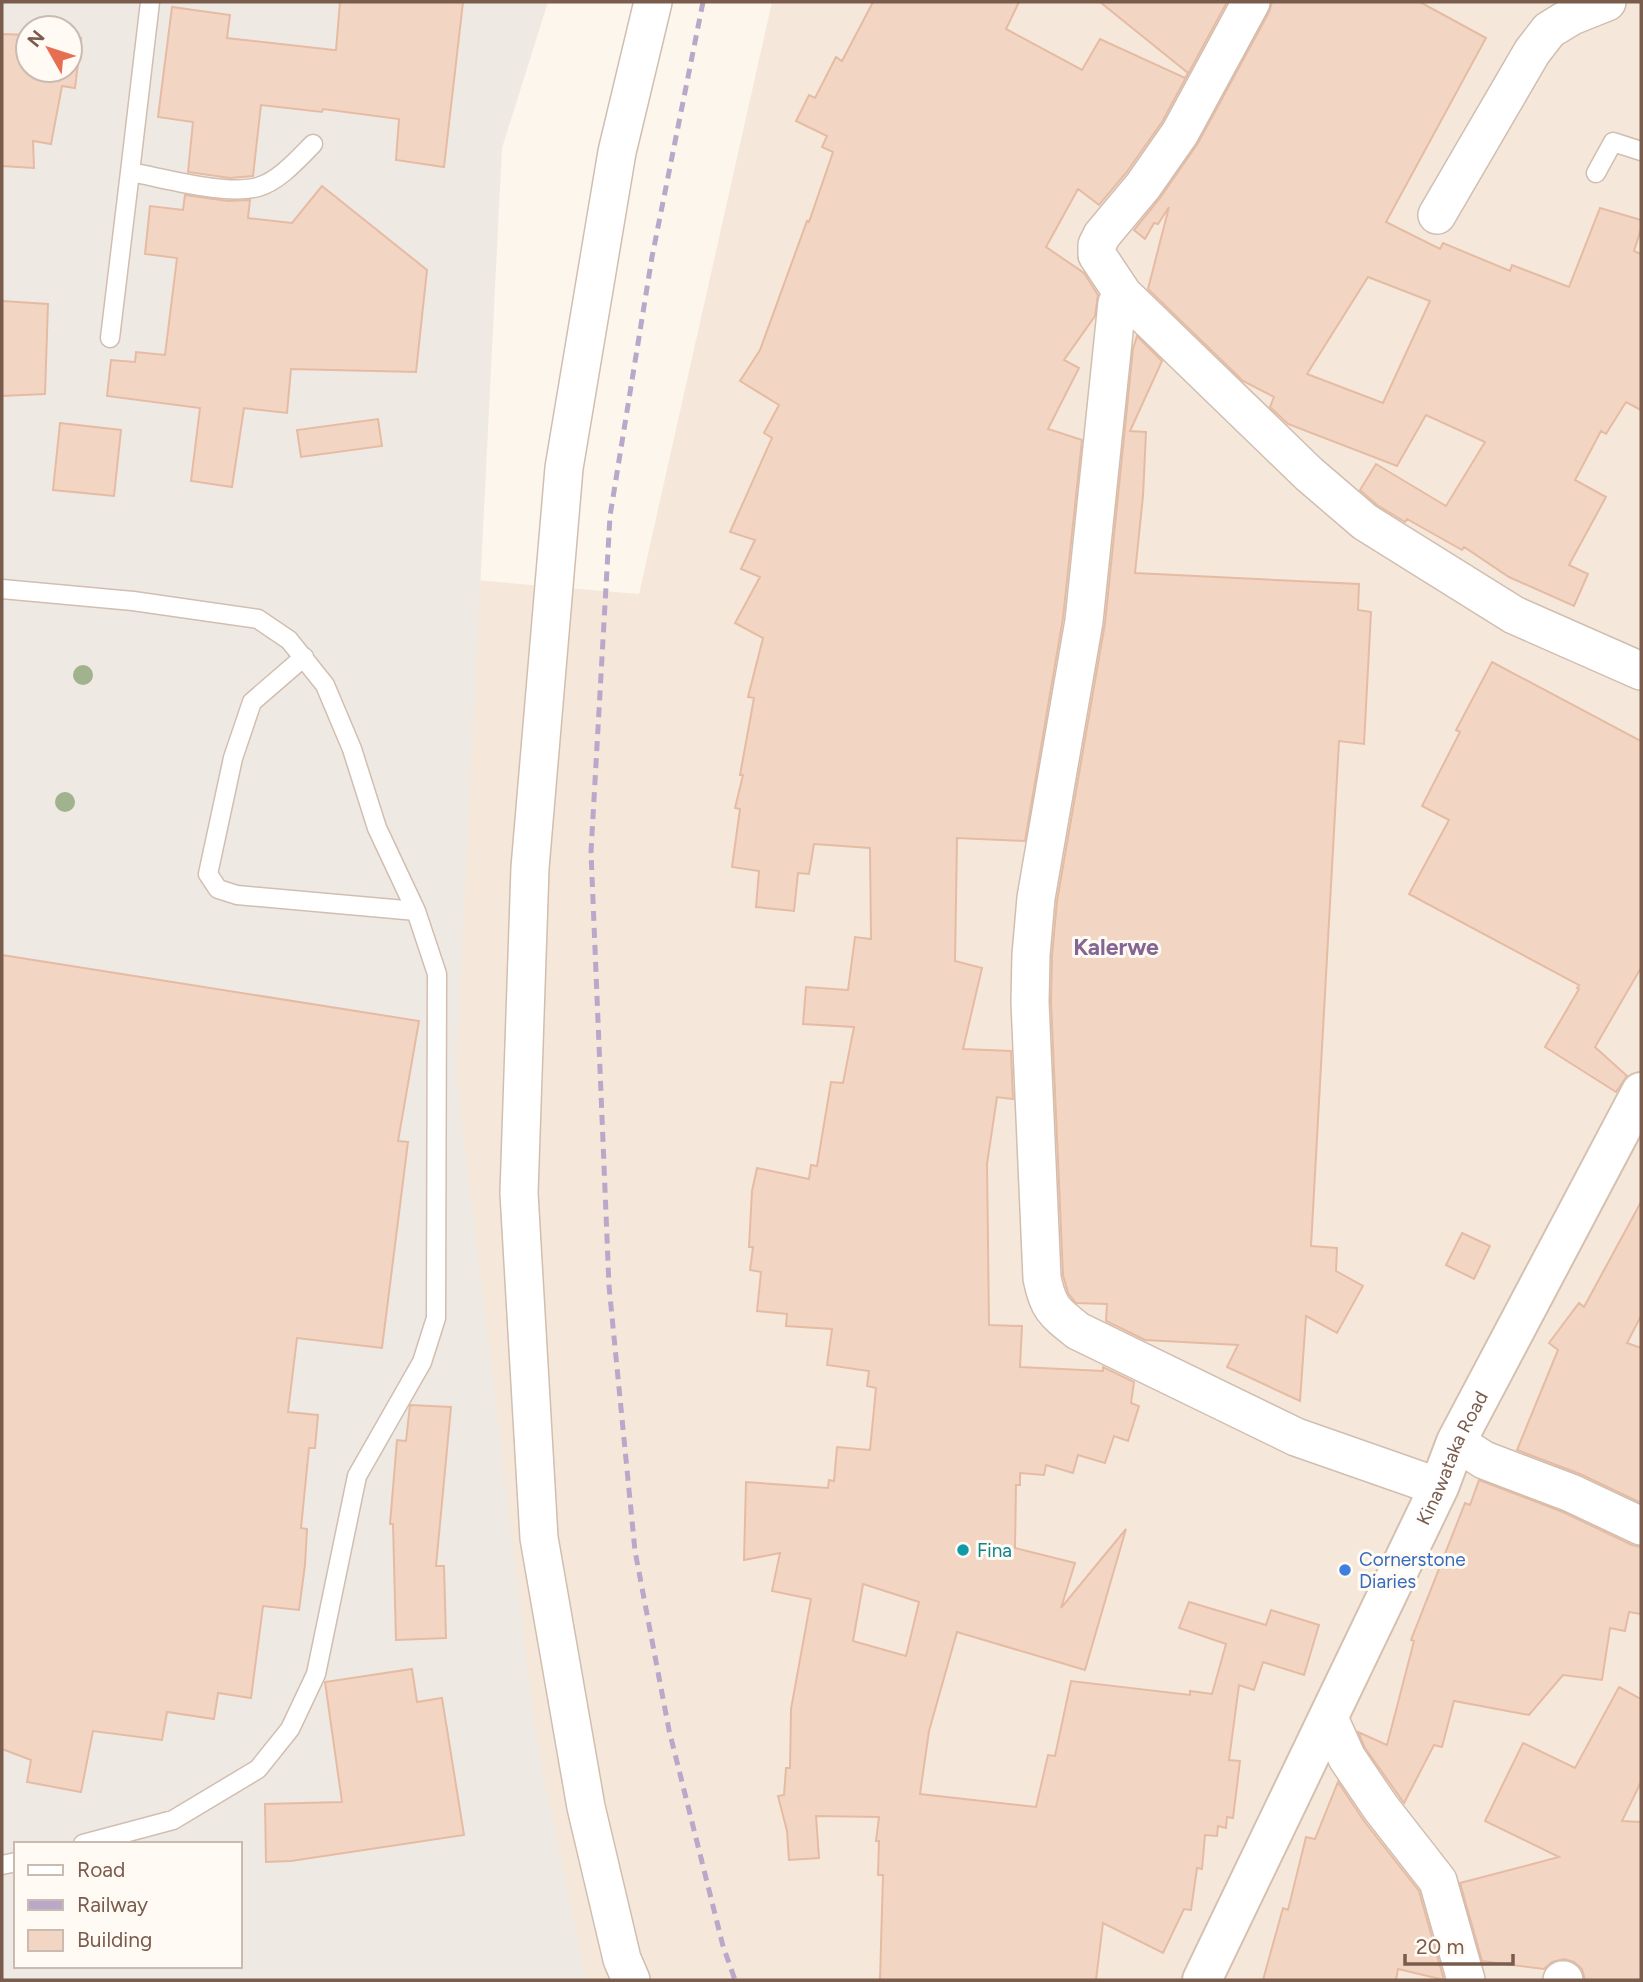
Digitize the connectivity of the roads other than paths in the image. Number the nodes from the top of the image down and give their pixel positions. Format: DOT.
graph roads {
  1 [pos="150,2"];
  2 [pos="653,2"];
  3 [pos="1251,2"];
  4 [pos="1606,2"];
  5 [pos="313,144"];
  6 [pos="1641,151"];
  7 [pos="130,172"];
  8 [pos="1596,173"];
  9 [pos="1437,215"];
  10 [pos="1124,294"];
  11 [pos="110,338"];
  12 [pos="2,589"];
  13 [pos="304,657"];
  14 [pos="1641,671"];
  15 [pos="416,911"];
  16 [pos="1641,1092"];
  17 [pos="1456,1442"];
  18 [pos="1439,1487"];
  19 [pos="1641,1526"];
  20 [pos="1329,1718"];
  21 [pos="90,1842"];
  22 [pos="631,1980"];
  23 [pos="1202,1980"];
  24 [pos="1466,1980"];
  1 -- 7 [label="lane"];
  2 -- 22 [label="street"];
  3 -- 10 [label="street"];
  4 -- 9 [label="street"];
  5 -- 7 [label="lane"];
  6 -- 8 [label="lane"];
  7 -- 11 [label="lane"];
  10 -- 14 [label="street"];
  10 -- 18 [label="street"];
  12 -- 13 [label="lane"];
  13 -- 15 [label="lane"];
  13 -- 15 [label="lane"];
  15 -- 21 [label="lane"];
  16 -- 17 [label="street, Kinawataka Road"];
  17 -- 18 [label="street, Kinawataka Road"];
  17 -- 19 [label="street"];
  18 -- 20 [label="street, Kinawataka Road"];
  20 -- 23 [label="street, Kinawataka Road"];
  20 -- 24 [label="street"];
}
